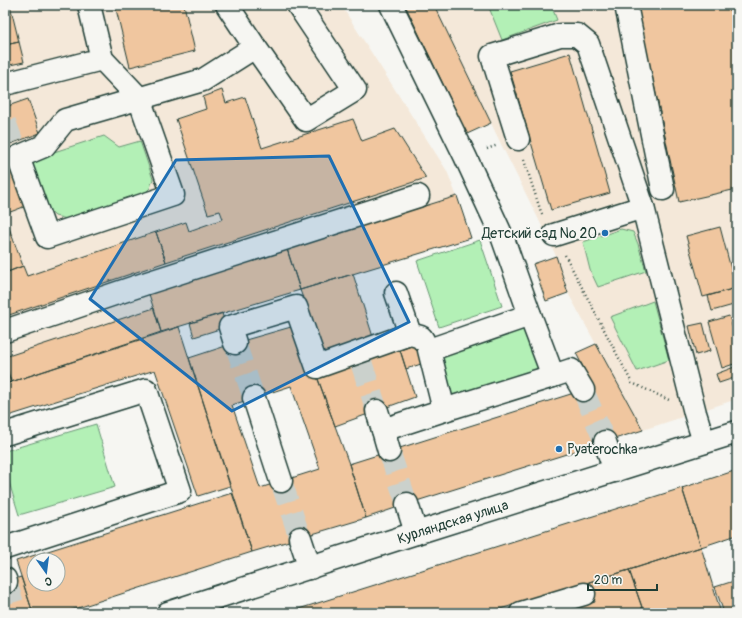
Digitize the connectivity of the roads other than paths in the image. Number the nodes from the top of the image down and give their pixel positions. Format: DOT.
graph roads {
  1 [pos="89,5"];
  2 [pos="227,5"];
  3 [pos="298,5"];
  4 [pos="391,5"];
  5 [pos="626,5"];
  6 [pos="255,47"];
  7 [pos="102,59"];
  8 [pos="5,84"];
  9 [pos="139,98"];
  10 [pos="518,139"];
  11 [pos="663,189"];
  12 [pos="418,196"];
  13 [pos="643,207"];
  14 [pos="554,234"];
  15 [pos="396,293"];
  16 [pos="530,315"];
  17 [pos="5,331"];
  18 [pos="410,334"];
  19 [pos="235,343"];
  20 [pos="429,350"];
  21 [pos="552,376"];
  22 [pos="583,390"];
  23 [pos="254,398"];
  24 [pos="444,410"];
  25 [pos="737,432"];
  26 [pos="5,434"];
  27 [pos="605,442"];
  28 [pos="704,442"];
  29 [pos="389,451"];
  30 [pos="615,471"];
  31 [pos="282,481"];
  32 [pos="407,504"];
  33 [pos="416,533"];
  34 [pos="300,538"];
  35 [pos="5,548"];
  36 [pos="310,568"];
  37 [pos="584,594"];
  38 [pos="168,613"];
  39 [pos="521,613"];
  1 -- 7 [label="street"];
  2 -- 6 [label="street"];
  3 -- 6 [label="street"];
  4 -- 16 [label="street"];
  5 -- 11 [label="street"];
  6 -- 9 [label="street"];
  7 -- 8 [label="street"];
  7 -- 9 [label="street"];
  9 -- 9 [label="street"];
  10 -- 13 [label="street"];
  12 -- 17 [label="street"];
  13 -- 14 [label="street"];
  13 -- 28 [label="street"];
  15 -- 18 [label="street"];
  16 -- 20 [label="street"];
  16 -- 21 [label="street"];
  18 -- 19 [label="street"];
  18 -- 20 [label="street"];
  20 -- 24 [label="street"];
  21 -- 22 [label="street"];
  21 -- 24 [label="street"];
  23 -- 31 [label="street"];
  24 -- 29 [label="street"];
  25 -- 28 [label="street, Курляндская улица"];
  26 -- 35 [label="street"];
  27 -- 30 [label="street"];
  28 -- 30 [label="street, Курляндская улица"];
  30 -- 33 [label="street, Курляндская улица"];
  32 -- 33 [label="street"];
  33 -- 36 [label="street, Курляндская улица"];
  34 -- 36 [label="street"];
  36 -- 38 [label="street, Курляндская улица"];
  37 -- 39 [label="street"];
}
